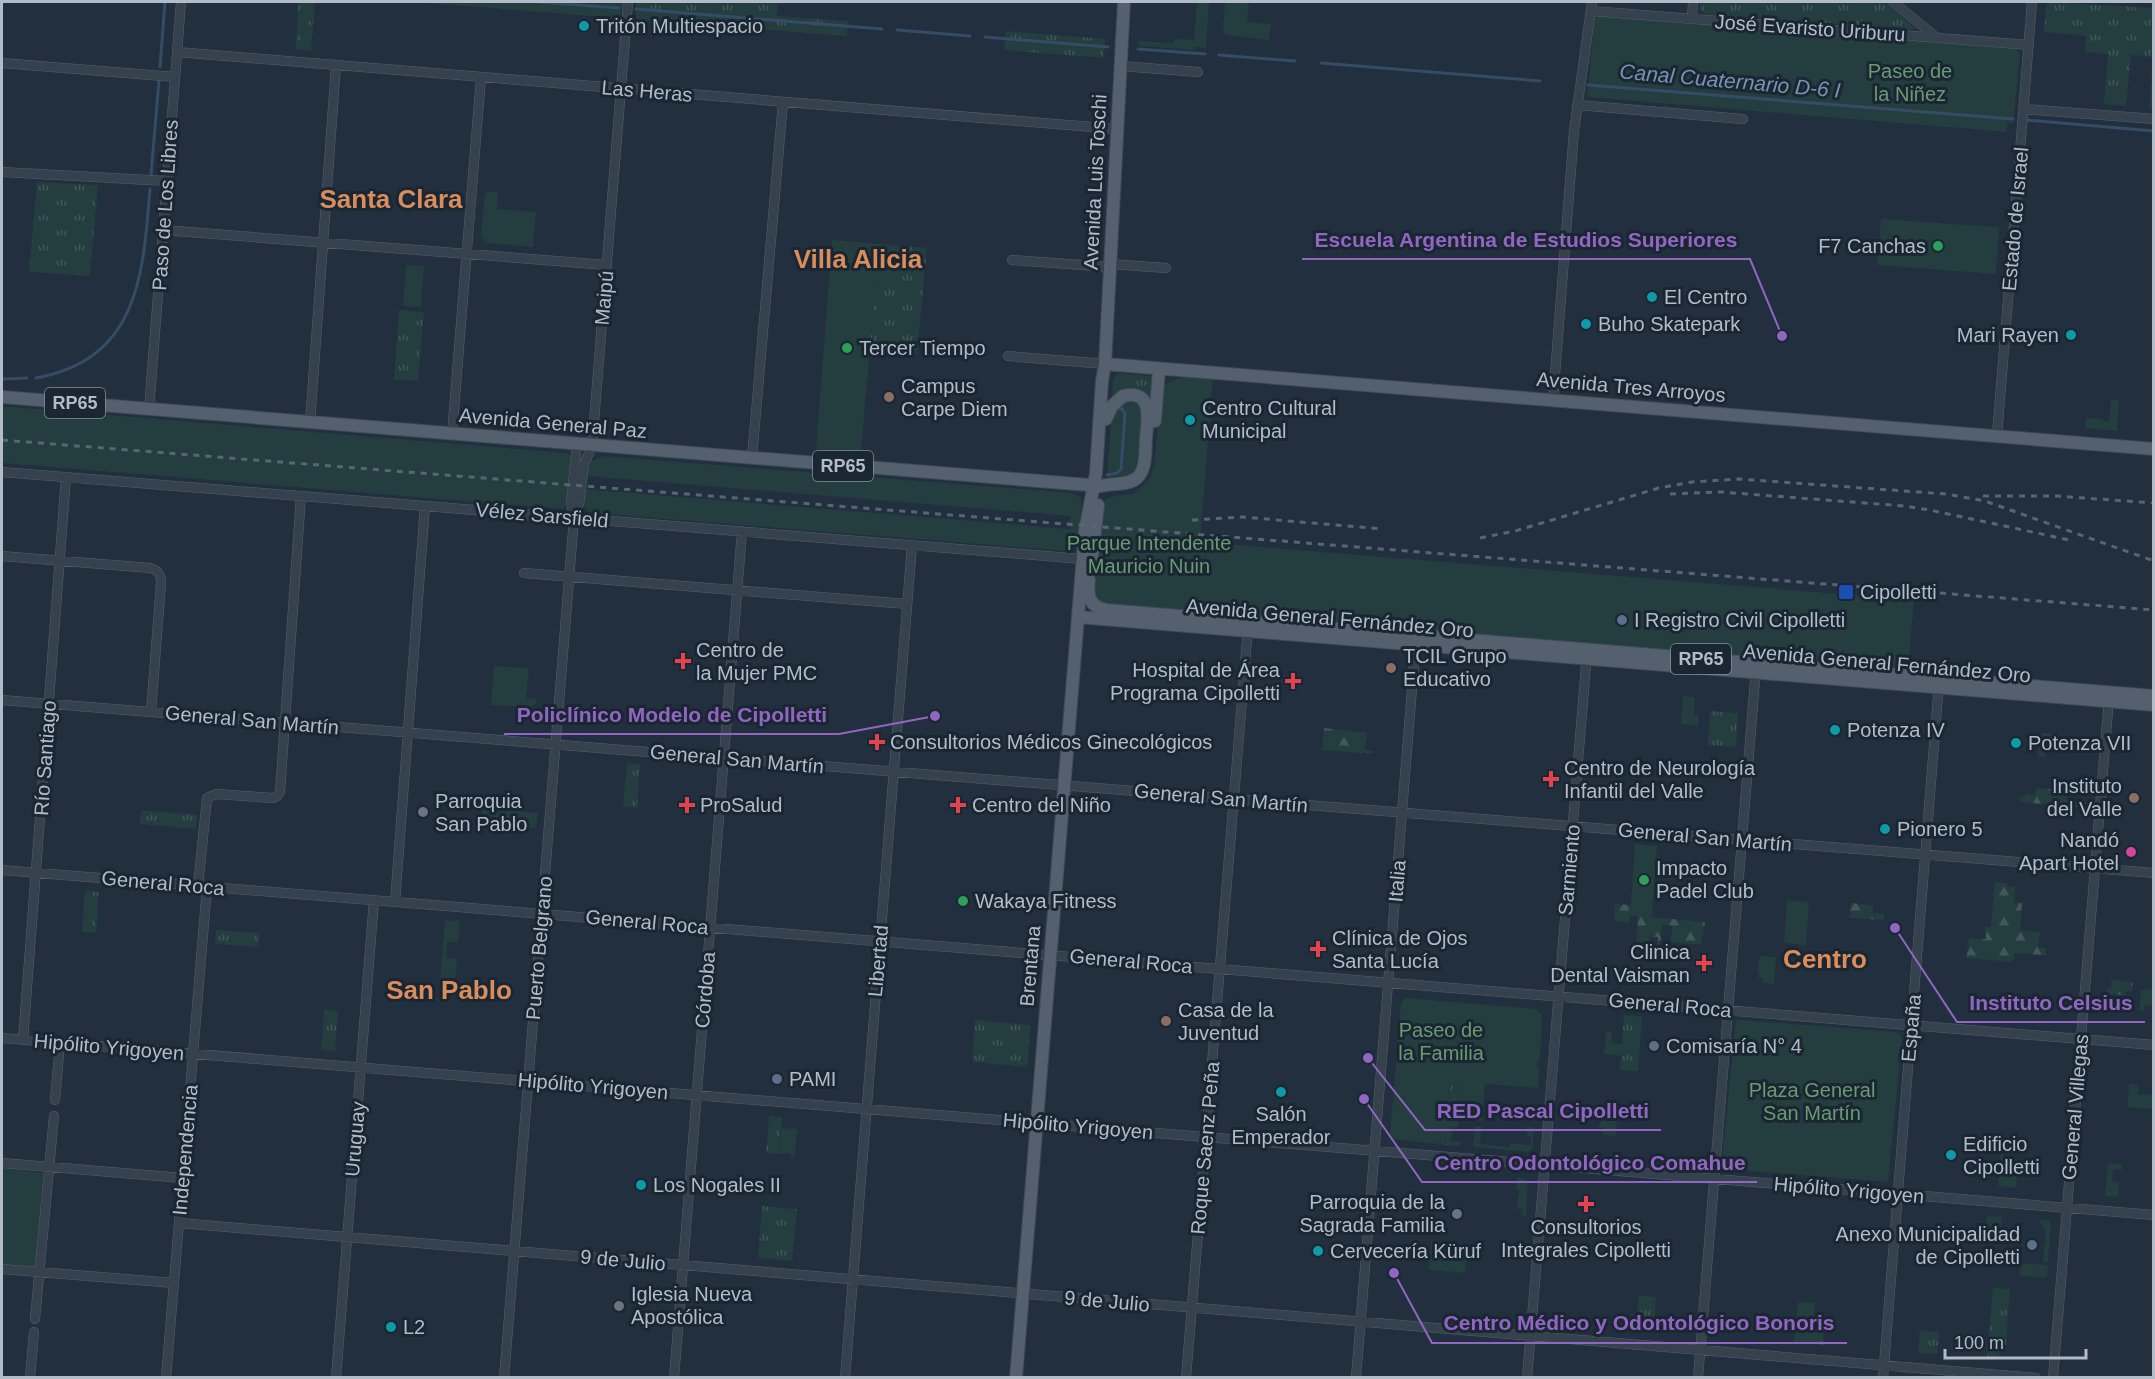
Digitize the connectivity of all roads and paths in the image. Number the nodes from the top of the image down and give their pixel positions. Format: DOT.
graph roads {
  1 [pos="181,2"];
  2 [pos="628,2"];
  3 [pos="1124,2"];
  4 [pos="1693,2"];
  5 [pos="1893,2"];
  6 [pos="2032,2"];
  7 [pos="1592,6"];
  8 [pos="1692,18"];
  9 [pos="1936,38"];
  10 [pos="2029,45"];
  11 [pos="177,52"];
  12 [pos="2,63"];
  13 [pos="336,65"];
  14 [pos="1120,66"];
  15 [pos="1198,72"];
  16 [pos="175,77"];
  17 [pos="481,77"];
  18 [pos="621,88"];
  19 [pos="783,102"];
  20 [pos="1577,105"];
  21 [pos="2024,109"];
  22 [pos="2154,119"];
  23 [pos="1743,120"];
  24 [pos="1117,129"];
  25 [pos="2,172"];
  26 [pos="167,181"];
  27 [pos="163,230"];
  28 [pos="323,242"];
  29 [pos="466,254"];
  30 [pos="1012,260"];
  31 [pos="607,265"];
  32 [pos="1110,265"];
  33 [pos="1166,268"];
  34 [pos="1008,356"];
  35 [pos="1105,364"];
  36 [pos="1159,369"];
  37 [pos="2,397"];
  38 [pos="1553,400"];
  39 [pos="149,410"];
  40 [pos="1106,419"];
  41 [pos="310,423"];
  42 [pos="452,434"];
  43 [pos="1997,436"];
  44 [pos="577,444"];
  45 [pos="592,446"];
  46 [pos="2154,449"];
  47 [pos="752,458"];
  48 [pos="2,472"];
  49 [pos="66,477"];
  50 [pos="1098,486"];
  51 [pos="301,496"];
  52 [pos="424,506"];
  53 [pos="574,518"];
  54 [pos="742,531"];
  55 [pos="912,545"];
  56 [pos="2,556"];
  57 [pos="1083,559"];
  58 [pos="60,560"];
  59 [pos="524,573"];
  60 [pos="569,577"];
  61 [pos="737,590"];
  62 [pos="1091,603"];
  63 [pos="907,604"];
  64 [pos="1078,615"];
  65 [pos="1194,617"];
  66 [pos="1248,626"];
  67 [pos="1416,640"];
  68 [pos="1587,654"];
  69 [pos="1756,668"];
  70 [pos="1940,683"];
  71 [pos="2154,696"];
  72 [pos="2109,697"];
  73 [pos="2,700"];
  74 [pos="49,704"];
  75 [pos="2154,705"];
  76 [pos="151,712"];
  77 [pos="285,722"];
  78 [pos="408,732"];
  79 [pos="556,744"];
  80 [pos="724,758"];
  81 [pos="893,771"];
  82 [pos="1065,785"];
  83 [pos="1234,799"];
  84 [pos="1402,812"];
  85 [pos="1573,826"];
  86 [pos="1742,840"];
  87 [pos="1925,855"];
  88 [pos="2095,868"];
  89 [pos="2,870"];
  90 [pos="36,873"];
  91 [pos="2154,873"];
  92 [pos="202,886"];
  93 [pos="375,900"];
  94 [pos="395,902"];
  95 [pos="542,914"];
  96 [pos="710,927"];
  97 [pos="880,941"];
  98 [pos="1051,955"];
  99 [pos="1220,969"];
  100 [pos="1389,982"];
  101 [pos="1558,996"];
  102 [pos="1728,1010"];
  103 [pos="1911,1025"];
  104 [pos="2,1038"];
  105 [pos="2081,1039"];
  106 [pos="23,1040"];
  107 [pos="60,1042"];
  108 [pos="2154,1045"];
  109 [pos="193,1054"];
  110 [pos="361,1067"];
  111 [pos="528,1081"];
  112 [pos="696,1095"];
  113 [pos="55,1100"];
  114 [pos="866,1109"];
  115 [pos="54,1116"];
  116 [pos="1037,1123"];
  117 [pos="1206,1137"];
  118 [pos="1375,1151"];
  119 [pos="2,1163"];
  120 [pos="1544,1165"];
  121 [pos="49,1167"];
  122 [pos="183,1178"];
  123 [pos="1715,1179"];
  124 [pos="1898,1194"];
  125 [pos="2067,1208"];
  126 [pos="2154,1215"];
  127 [pos="179,1222"];
  128 [pos="348,1237"];
  129 [pos="514,1251"];
  130 [pos="683,1265"];
  131 [pos="2,1269"];
  132 [pos="40,1272"];
  133 [pos="853,1279"];
  134 [pos="174,1283"];
  135 [pos="1023,1294"];
  136 [pos="1192,1308"];
  137 [pos="35,1319"];
  138 [pos="1361,1322"];
  139 [pos="34,1332"];
  140 [pos="1530,1336"];
  141 [pos="1701,1350"];
  142 [pos="1884,1365"];
  143 [pos="30,1377"];
  144 [pos="166,1377"];
  145 [pos="336,1377"];
  146 [pos="504,1377"];
  147 [pos="674,1377"];
  148 [pos="845,1377"];
  149 [pos="1016,1377"];
  150 [pos="1186,1377"];
  151 [pos="1356,1377"];
  152 [pos="1527,1377"];
  153 [pos="1698,1377"];
  154 [pos="1882,1377"];
  155 [pos="2036,1377"];
  156 [pos="2053,1377"];
  1 -- 11 [label="street, Paso de Los Libres"];
  2 -- 18 [label="street, Maipú"];
  3 -- 14 [label="main road, Avenida Luis Toschi"];
  4 -- 8 [label="street"];
  5 -- 9 [label="street"];
  6 -- 10 [label="street, Estado de Israel"];
  7 -- 8 [label="street, José Evaristo Uriburu"];
  7 -- 20 [label="street"];
  8 -- 9 [label="street, José Evaristo Uriburu"];
  9 -- 10 [label="street, José Evaristo Uriburu"];
  10 -- 21 [label="street, Estado de Israel"];
  11 -- 13 [label="street, Las Heras"];
  11 -- 16 [label="street, Paso de Los Libres"];
  12 -- 16 [label="street"];
  13 -- 17 [label="street, Las Heras"];
  13 -- 28 [label="street"];
  14 -- 15 [label="street"];
  14 -- 24 [label="main road, Avenida Luis Toschi"];
  16 -- 26 [label="street, Paso de Los Libres"];
  17 -- 18 [label="street, Las Heras"];
  17 -- 29 [label="street"];
  18 -- 19 [label="street, Las Heras"];
  18 -- 31 [label="street, Maipú"];
  19 -- 24 [label="street, Las Heras"];
  19 -- 47 [label="street"];
  20 -- 23 [label="street"];
  20 -- 38 [label="street"];
  21 -- 22 [label="street"];
  21 -- 43 [label="street, Estado de Israel"];
  24 -- 32 [label="main road, Avenida Luis Toschi"];
  25 -- 26 [label="street"];
  26 -- 27 [label="street, Paso de Los Libres"];
  27 -- 28 [label="street"];
  27 -- 39 [label="street, Paso de Los Libres"];
  28 -- 29 [label="street"];
  28 -- 41 [label="street"];
  29 -- 31 [label="street"];
  29 -- 42 [label="street"];
  30 -- 32 [label="street"];
  31 -- 45 [label="street, Maipú"];
  32 -- 33 [label="street"];
  32 -- 35 [label="main road, Avenida Luis Toschi"];
  34 -- 35 [label="street"];
  35 -- 36 [label="main road, Avenida Tres Arroyos"];
  35 -- 40 [label="main road, Avenida Luis Toschi"];
  35 -- 50 [label="main road, Avenida Luis Toschi"];
  36 -- 38 [label="main road, Avenida Tres Arroyos"];
  36 -- 50 [label="main road"];
  37 -- 39 [label="main road, Avenida General Paz / RP65"];
  38 -- 43 [label="main road, Avenida Tres Arroyos"];
  39 -- 41 [label="main road, Avenida General Paz / RP65"];
  40 -- 50 [label="main road, Avenida Luis Toschi / RP65"];
  40 -- 50 [label="main road, RP65"];
  41 -- 42 [label="main road, Avenida General Paz / RP65"];
  42 -- 44 [label="main road, Avenida General Paz / RP65"];
  43 -- 46 [label="main road, Avenida Tres Arroyos"];
  44 -- 45 [label="main road, Avenida General Paz / RP65"];
  44 -- 53 [label="street"];
  45 -- 47 [label="main road, Avenida General Paz / RP65"];
  45 -- 53 [label="street, Maipú"];
  47 -- 50 [label="main road, Avenida General Paz / RP65"];
  48 -- 49 [label="street, Vélez Sarsfield"];
  49 -- 51 [label="street, Vélez Sarsfield"];
  49 -- 58 [label="street, Río Santiago"];
  50 -- 57 [label="main road, Avenida Luis Toschi / RP65"];
  50 -- 62 [label="main road, Avenida Luis Toschi / RP65"];
  51 -- 52 [label="street, Vélez Sarsfield"];
  51 -- 77 [label="street, Independencia"];
  52 -- 53 [label="street, Vélez Sarsfield"];
  52 -- 78 [label="street"];
  53 -- 54 [label="street, Vélez Sarsfield"];
  53 -- 60 [label="street, Puerto Belgrano"];
  54 -- 55 [label="street, Vélez Sarsfield"];
  54 -- 61 [label="street, Córdoba"];
  55 -- 57 [label="street, Vélez Sarsfield"];
  55 -- 63 [label="street, Libertad"];
  56 -- 58 [label="street"];
  57 -- 64 [label="main road, Brentana / RP65"];
  58 -- 74 [label="street, Río Santiago"];
  58 -- 76 [label="street"];
  59 -- 60 [label="street"];
  60 -- 61 [label="street"];
  60 -- 79 [label="street, Puerto Belgrano"];
  61 -- 63 [label="street"];
  61 -- 80 [label="street, Córdoba"];
  62 -- 65 [label="main road, Avenida General Fernández Oro / RP65"];
  63 -- 81 [label="street, Libertad"];
  64 -- 65 [label="main road"];
  64 -- 66 [label="main road, Avenida General Fernández Oro / RP65"];
  64 -- 82 [label="main road, Brentana"];
  65 -- 66 [label="main road, Avenida General Fernández Oro / RP65"];
  66 -- 67 [label="main road, Avenida General Fernández Oro / RP65"];
  66 -- 83 [label="street, Roque Saenz Peña"];
  67 -- 68 [label="main road, Avenida General Fernández Oro / RP65"];
  67 -- 84 [label="street, Italia"];
  68 -- 69 [label="main road, Avenida General Fernández Oro / RP65"];
  68 -- 85 [label="street, Sarmiento"];
  69 -- 70 [label="main road, Avenida General Fernández Oro / RP65"];
  69 -- 86 [label="street"];
  70 -- 72 [label="main road, Avenida General Fernández Oro / RP65"];
  70 -- 87 [label="street, España"];
  71 -- 72 [label="main road, Avenida General Fernández Oro / RP65"];
  72 -- 75 [label="main road, Avenida General Fernández Oro / RP65"];
  72 -- 88 [label="street, General Villegas"];
  73 -- 74 [label="street, General San Martín"];
  74 -- 76 [label="street, General San Martín"];
  74 -- 90 [label="street, Río Santiago"];
  76 -- 77 [label="street, General San Martín"];
  77 -- 78 [label="street, General San Martín"];
  77 -- 92 [label="street, Independencia"];
  78 -- 79 [label="street, General San Martín"];
  78 -- 94 [label="street"];
  79 -- 80 [label="street, General San Martín"];
  79 -- 95 [label="street, Puerto Belgrano"];
  80 -- 81 [label="street, General San Martín"];
  80 -- 96 [label="street, Córdoba"];
  81 -- 82 [label="street, General San Martín"];
  81 -- 97 [label="street, Libertad"];
  82 -- 83 [label="street, General San Martín"];
  82 -- 98 [label="main road, Brentana"];
  83 -- 84 [label="street, General San Martín"];
  83 -- 99 [label="street, Roque Saenz Peña"];
  84 -- 85 [label="street, General San Martín"];
  84 -- 100 [label="street, Italia"];
  85 -- 86 [label="street, General San Martín"];
  85 -- 101 [label="street, Sarmiento"];
  86 -- 87 [label="street, General San Martín"];
  86 -- 102 [label="street"];
  87 -- 88 [label="street, General San Martín"];
  87 -- 103 [label="street, España"];
  88 -- 91 [label="street, General San Martín"];
  88 -- 105 [label="street, General Villegas"];
  89 -- 90 [label="street, General Roca"];
  90 -- 92 [label="street, General Roca"];
  90 -- 106 [label="street, Río Santiago"];
  92 -- 93 [label="street, General Roca"];
  92 -- 109 [label="street, Independencia"];
  93 -- 94 [label="street, General Roca"];
  93 -- 110 [label="street, Uruguay"];
  94 -- 95 [label="street, General Roca"];
  95 -- 96 [label="street, General Roca"];
  95 -- 111 [label="street, Puerto Belgrano"];
  96 -- 97 [label="street, General Roca"];
  96 -- 112 [label="street, Córdoba"];
  97 -- 98 [label="street, General Roca"];
  97 -- 114 [label="street, Libertad"];
  98 -- 99 [label="street, General Roca"];
  98 -- 116 [label="main road, Brentana"];
  99 -- 100 [label="street, General Roca"];
  99 -- 117 [label="street, Roque Saenz Peña"];
  100 -- 101 [label="street, General Roca"];
  100 -- 118 [label="street, Italia"];
  101 -- 102 [label="street, General Roca"];
  101 -- 120 [label="street, Sarmiento"];
  102 -- 103 [label="street, General Roca"];
  102 -- 123 [label="street"];
  103 -- 105 [label="street, General Roca"];
  103 -- 124 [label="street, España"];
  104 -- 106 [label="street, Hipólito Yrigoyen"];
  105 -- 108 [label="street, General Roca"];
  105 -- 125 [label="street, General Villegas"];
  106 -- 107 [label="street, Hipólito Yrigoyen"];
  107 -- 109 [label="street, Hipólito Yrigoyen"];
  107 -- 113 [label="street"];
  109 -- 110 [label="street, Hipólito Yrigoyen"];
  109 -- 122 [label="street, Independencia"];
  110 -- 111 [label="street, Hipólito Yrigoyen"];
  110 -- 128 [label="street, Uruguay"];
  111 -- 112 [label="street, Hipólito Yrigoyen"];
  111 -- 129 [label="street, Puerto Belgrano"];
  112 -- 114 [label="street, Hipólito Yrigoyen"];
  112 -- 130 [label="street, Córdoba"];
  114 -- 116 [label="street, Hipólito Yrigoyen"];
  114 -- 133 [label="street, Libertad"];
  115 -- 121 [label="street"];
  116 -- 117 [label="street, Hipólito Yrigoyen"];
  116 -- 135 [label="main road, Brentana"];
  117 -- 118 [label="street, Hipólito Yrigoyen"];
  117 -- 136 [label="street, Roque Saenz Peña"];
  118 -- 120 [label="street, Hipólito Yrigoyen"];
  118 -- 138 [label="street, Italia"];
  119 -- 121 [label="street"];
  120 -- 123 [label="street, Hipólito Yrigoyen"];
  120 -- 140 [label="street, Sarmiento"];
  121 -- 122 [label="street"];
  121 -- 132 [label="street"];
  122 -- 127 [label="street, Independencia"];
  123 -- 124 [label="street, Hipólito Yrigoyen"];
  123 -- 141 [label="street"];
  124 -- 125 [label="street, Hipólito Yrigoyen"];
  124 -- 142 [label="street, España"];
  125 -- 126 [label="street, Hipólito Yrigoyen"];
  125 -- 156 [label="street, General Villegas"];
  127 -- 128 [label="street, 9 de Julio"];
  127 -- 134 [label="street, Independencia"];
  128 -- 129 [label="street, 9 de Julio"];
  128 -- 145 [label="street, Uruguay"];
  129 -- 130 [label="street, 9 de Julio"];
  129 -- 146 [label="street, Puerto Belgrano"];
  130 -- 133 [label="street, 9 de Julio"];
  130 -- 147 [label="street, Córdoba"];
  131 -- 132 [label="street"];
  132 -- 134 [label="street"];
  132 -- 137 [label="street"];
  133 -- 135 [label="street, 9 de Julio"];
  133 -- 148 [label="street, Libertad"];
  134 -- 144 [label="street, Independencia"];
  135 -- 136 [label="street, 9 de Julio"];
  135 -- 149 [label="main road, Brentana"];
  136 -- 138 [label="street, 9 de Julio"];
  136 -- 150 [label="street, Roque Saenz Peña"];
  138 -- 140 [label="street, 9 de Julio"];
  138 -- 151 [label="street, Italia"];
  139 -- 143 [label="street"];
  140 -- 141 [label="street, 9 de Julio"];
  140 -- 152 [label="street, Sarmiento"];
  141 -- 142 [label="street, 9 de Julio"];
  141 -- 153 [label="street"];
  142 -- 154 [label="street, España"];
  142 -- 155 [label="street, 9 de Julio"];
}
